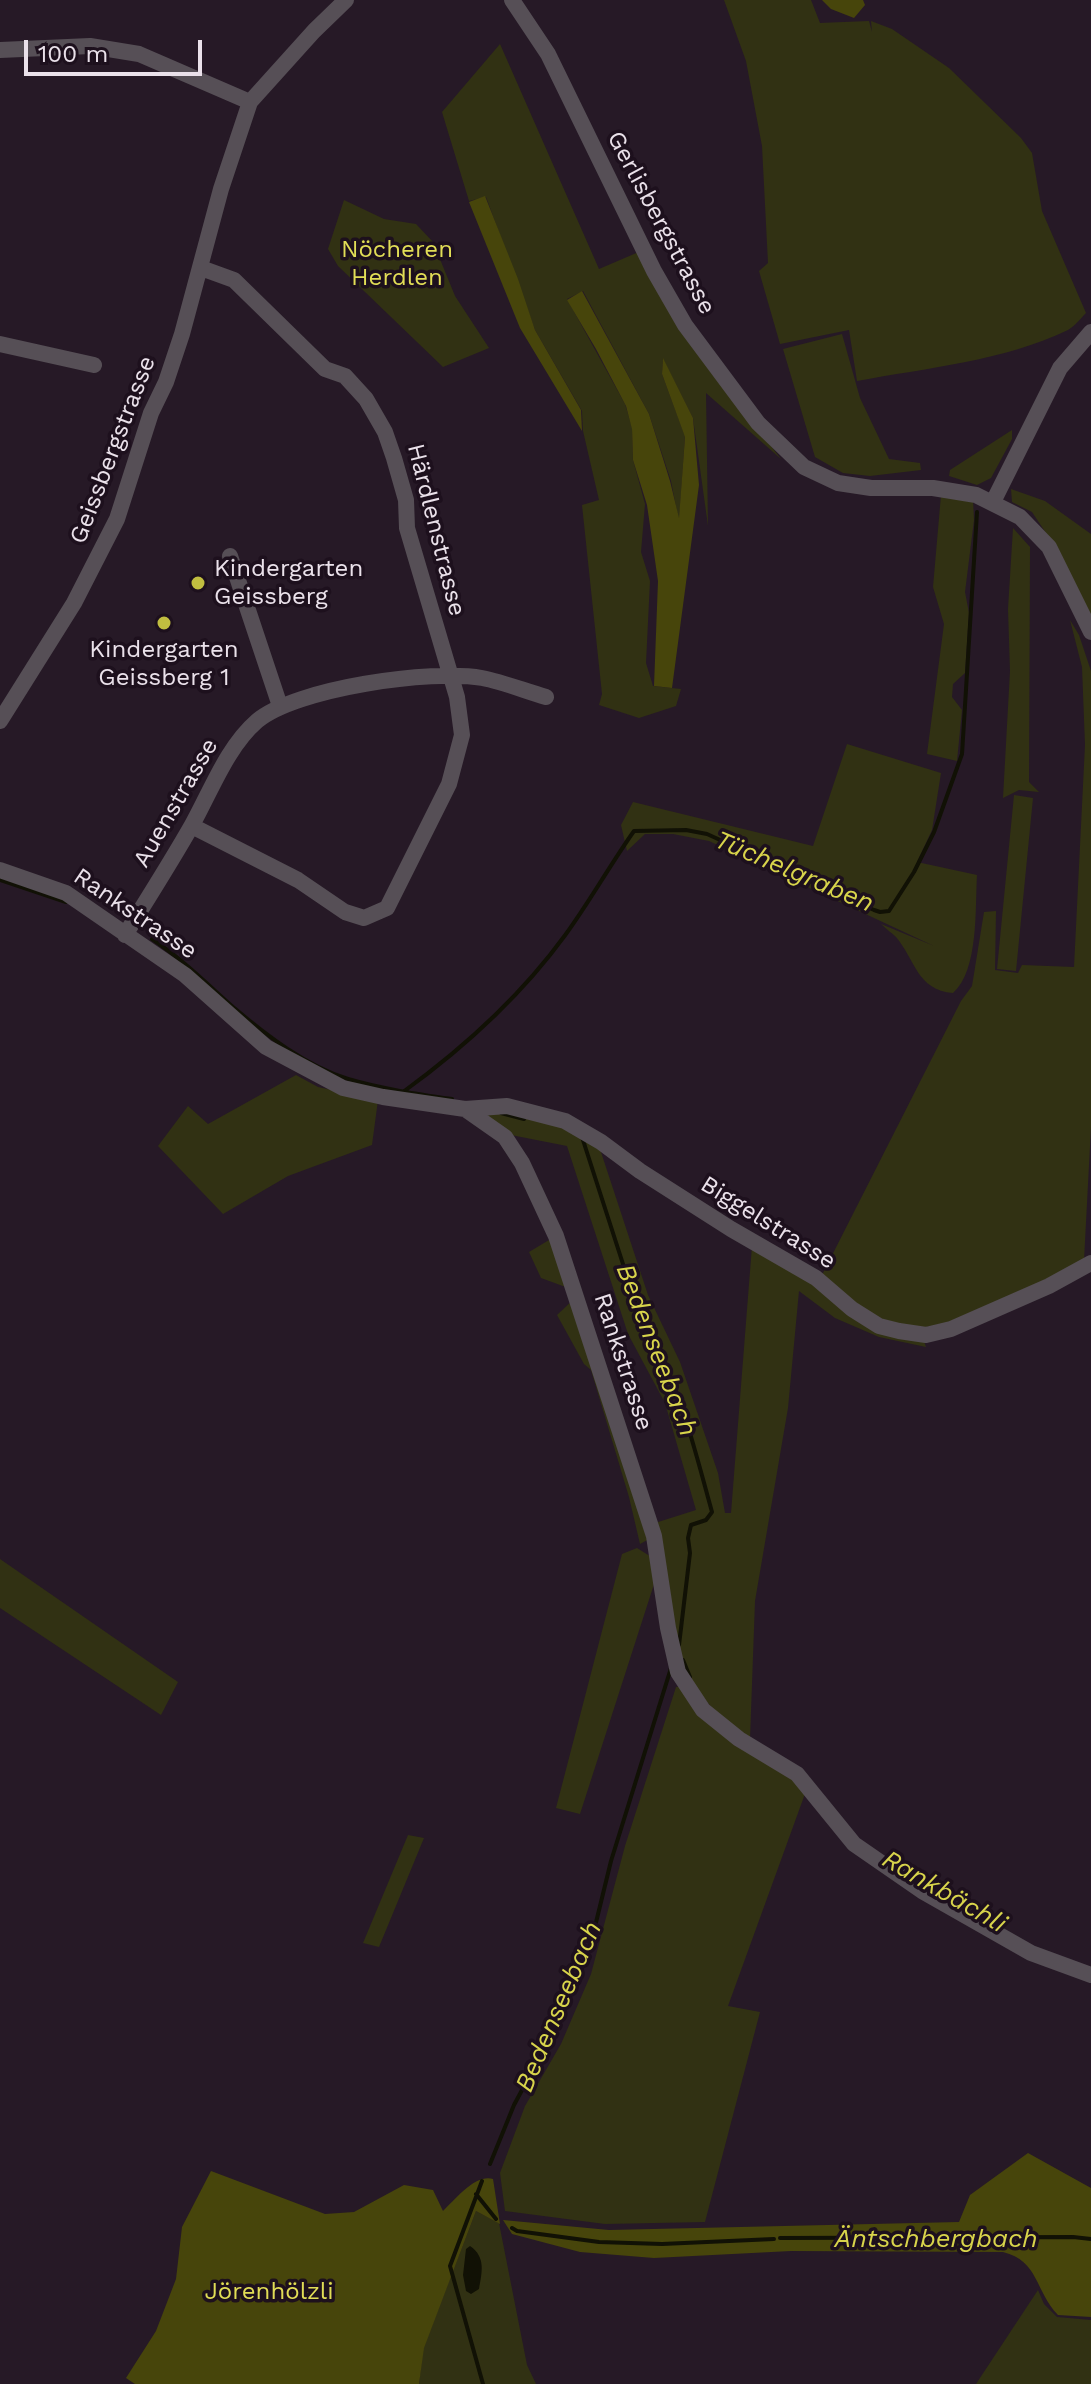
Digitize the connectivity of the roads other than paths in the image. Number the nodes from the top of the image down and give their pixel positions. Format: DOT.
graph roads {
  1 [pos="346,0"];
  2 [pos="512,0"];
  3 [pos="0,50"];
  4 [pos="250,102"];
  5 [pos="201,268"];
  6 [pos="1091,332"];
  7 [pos="0,344"];
  8 [pos="94,365"];
  9 [pos="993,502"];
  10 [pos="230,556"];
  11 [pos="1091,632"];
  12 [pos="452,676"];
  13 [pos="546,697"];
  14 [pos="280,706"];
  15 [pos="0,721"];
  16 [pos="192,826"];
  17 [pos="0,870"];
  18 [pos="125,935"];
  19 [pos="465,1109"];
  20 [pos="1091,1263"];
  21 [pos="1091,1975"];
  1 -- 4 [label="street"];
  2 -- 9 [label="street, Gerlisbergstrasse"];
  3 -- 4 [label="street"];
  4 -- 5 [label="street"];
  5 -- 12 [label="street, Härdlenstrasse"];
  5 -- 15 [label="street, Geissbergstrasse"];
  6 -- 9 [label="street"];
  7 -- 8 [label="street"];
  9 -- 11 [label="street, Gerlisbergstrasse"];
  10 -- 14 [label="street"];
  12 -- 13 [label="street, Auenstrasse"];
  12 -- 14 [label="street, Auenstrasse"];
  12 -- 16 [label="street, Härdlenstrasse"];
  14 -- 16 [label="street, Auenstrasse"];
  16 -- 18 [label="street, Auenstrasse"];
  17 -- 18 [label="street, Rankstrasse"];
  18 -- 19 [label="street, Rankstrasse"];
  19 -- 20 [label="street, Biggelstrasse"];
  19 -- 21 [label="street, Rankstrasse"];
}
